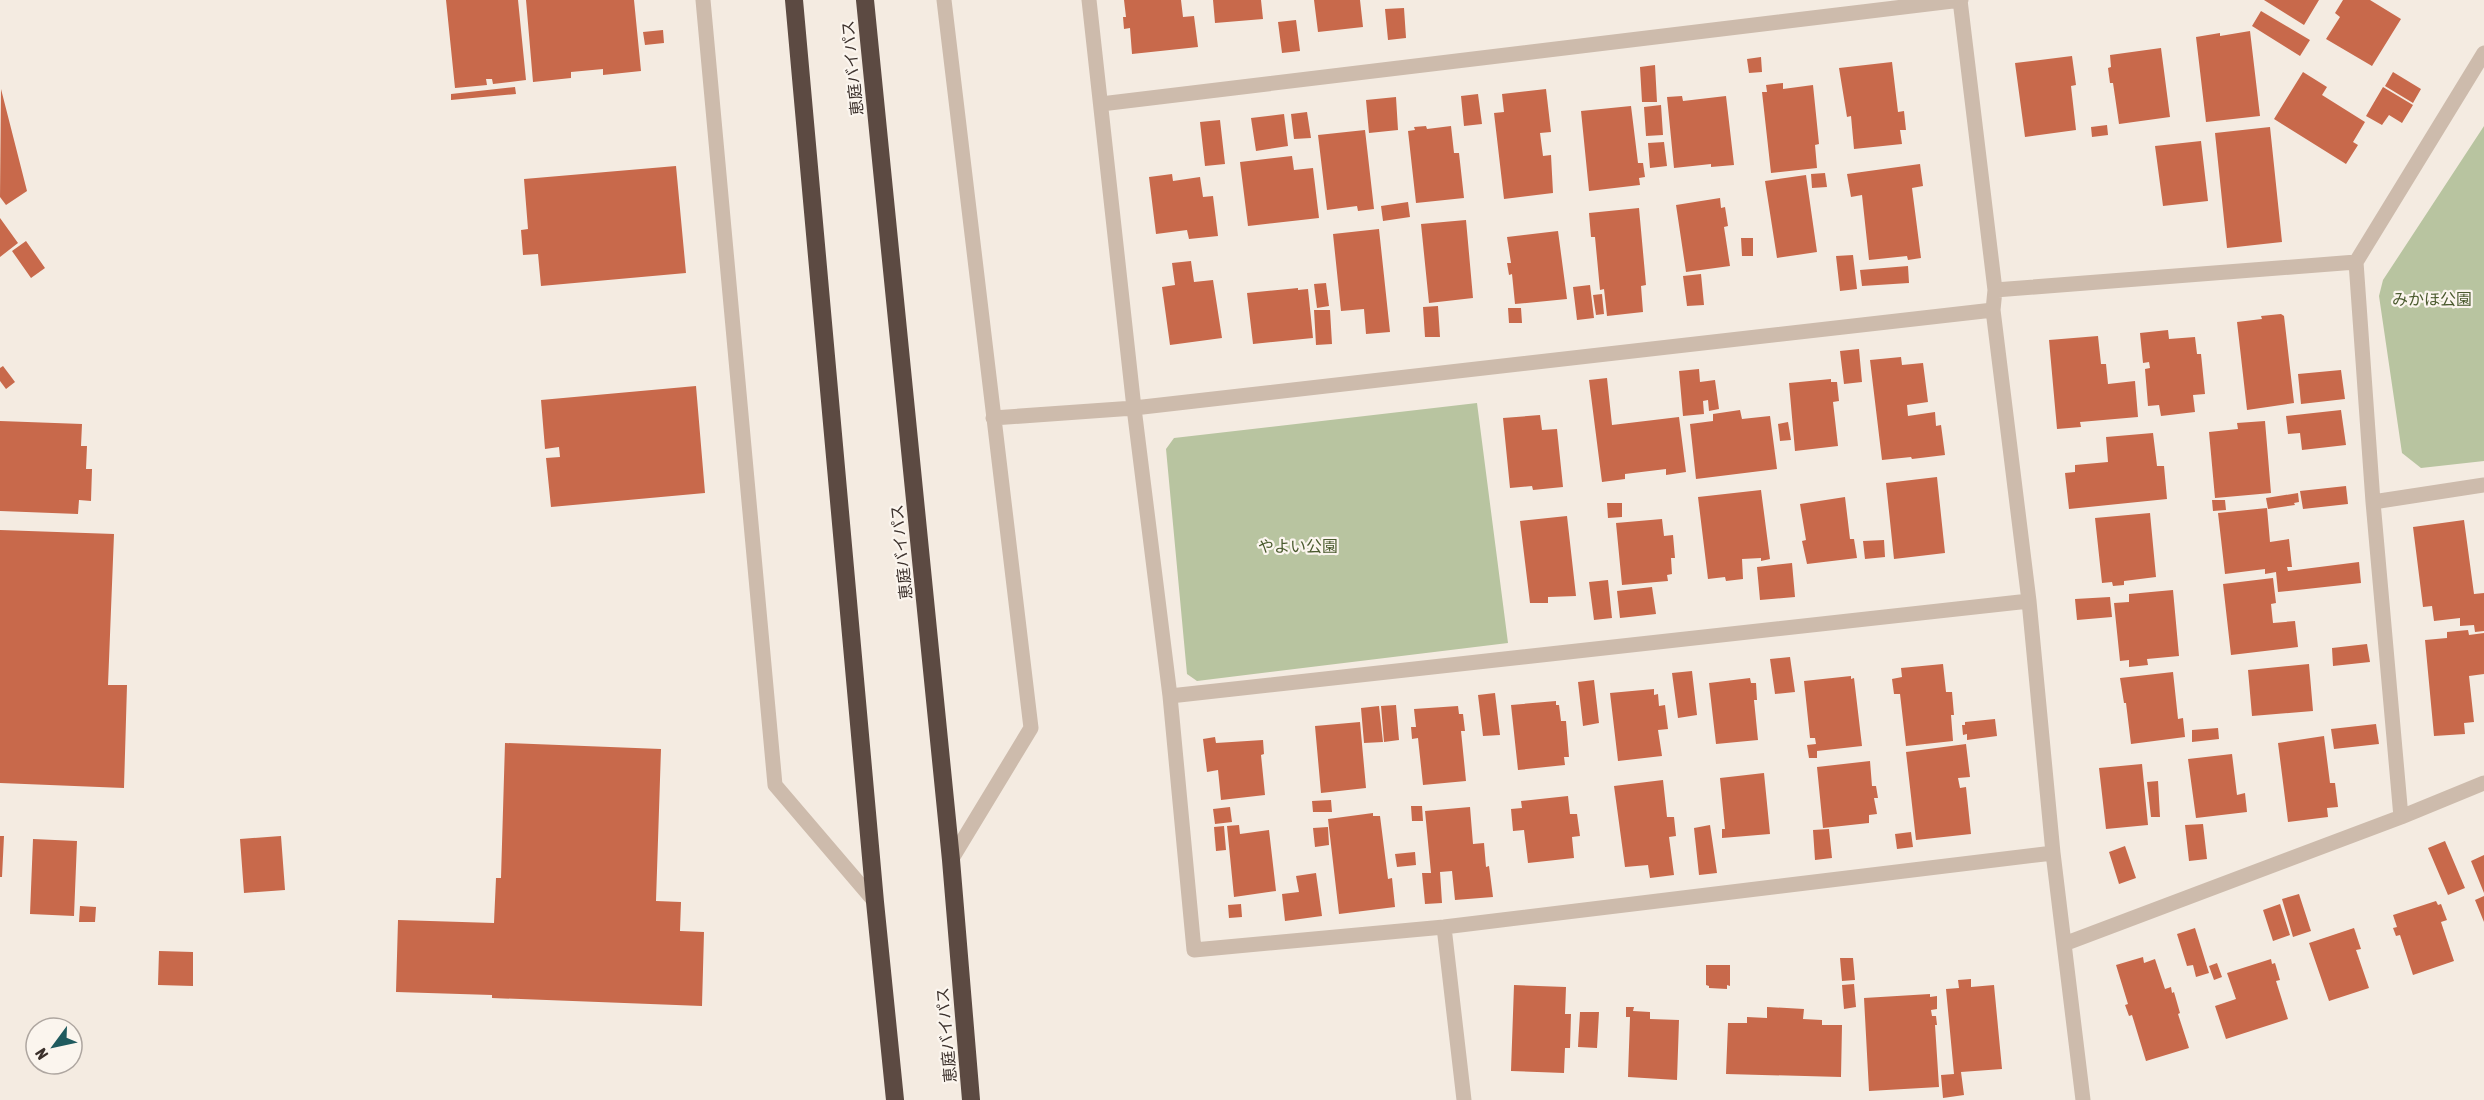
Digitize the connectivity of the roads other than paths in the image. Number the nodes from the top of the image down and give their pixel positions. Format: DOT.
graph roads {
  1 [pos="703,0"];
  2 [pos="944,0"];
  3 [pos="1089,0"];
  4 [pos="1960,0"];
  5 [pos="866,4"];
  6 [pos="795,9"];
  7 [pos="2484,53"];
  8 [pos="1101,104"];
  9 [pos="2356,262"];
  10 [pos="1995,290"];
  11 [pos="1994,310"];
  12 [pos="1134,408"];
  13 [pos="993,418"];
  14 [pos="2484,485"];
  15 [pos="2373,502"];
  16 [pos="2029,601"];
  17 [pos="1170,696"];
  18 [pos="2484,783"];
  19 [pos="2401,817"];
  20 [pos="2053,853"];
  21 [pos="951,860"];
  22 [pos="875,902"];
  23 [pos="1444,927"];
  24 [pos="2064,944"];
  25 [pos="896,1100"];
  26 [pos="971,1100"];
  27 [pos="1464,1100"];
  28 [pos="2083,1100"];
  1 -- 22 [label="street"];
  2 -- 13 [label="street"];
  3 -- 8 [label="street"];
  4 -- 8 [label="street"];
  4 -- 10 [label="street"];
  5 -- 21 [label="highway, 恵庭バイパス"];
  6 -- 22 [label="highway"];
  7 -- 9 [label="street"];
  8 -- 12 [label="street"];
  9 -- 10 [label="street"];
  9 -- 15 [label="street"];
  10 -- 11 [label="street"];
  11 -- 12 [label="street"];
  11 -- 16 [label="street"];
  12 -- 13 [label="street"];
  12 -- 17 [label="street"];
  13 -- 21 [label="street"];
  14 -- 15 [label="street"];
  15 -- 19 [label="street"];
  16 -- 17 [label="street"];
  16 -- 20 [label="street"];
  17 -- 23 [label="street"];
  18 -- 19 [label="street"];
  19 -- 24 [label="street"];
  20 -- 23 [label="street"];
  20 -- 24 [label="street"];
  21 -- 26 [label="highway, 恵庭バイパス"];
  22 -- 25 [label="highway"];
  23 -- 27 [label="street"];
  24 -- 28 [label="street"];
}
